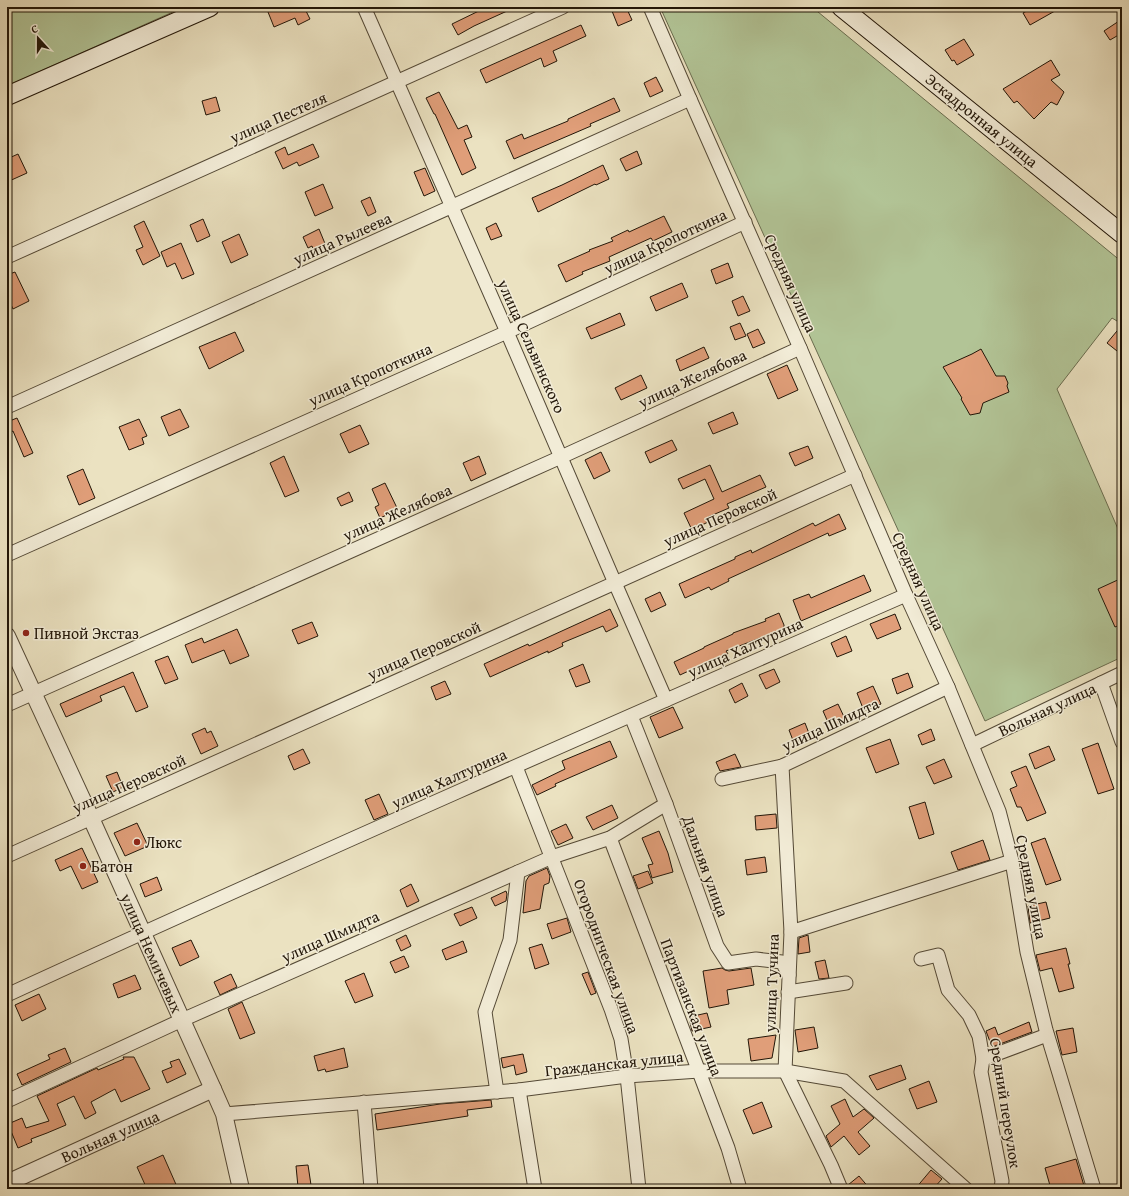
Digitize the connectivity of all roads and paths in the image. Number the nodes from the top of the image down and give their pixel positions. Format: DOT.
graph roads {
  1 [pos="210,7"];
  2 [pos="364,7"];
  3 [pos="563,7"];
  4 [pos="650,7"];
  5 [pos="841,7"];
  6 [pos="397,82"];
  7 [pos="7,96"];
  8 [pos="690,99"];
  9 [pos="452,207"];
  10 [pos="745,222"];
  11 [pos="1122,234"];
  12 [pos="7,257"];
  13 [pos="507,332"];
  14 [pos="800,348"];
  15 [pos="7,407"];
  16 [pos="561,457"];
  17 [pos="855,476"];
  18 [pos="7,555"];
  19 [pos="615,583"];
  20 [pos="906,595"];
  21 [pos="7,636"];
  22 [pos="1122,673"];
  23 [pos="1101,683"];
  24 [pos="948,687"];
  25 [pos="34,692"];
  26 [pos="666,700"];
  27 [pos="7,705"];
  28 [pos="630,716"];
  29 [pos="964,725"];
  30 [pos="995,734"];
  31 [pos="1122,742"];
  32 [pos="972,745"];
  33 [pos="978,760"];
  34 [pos="782,766"];
  35 [pos="516,767"];
  36 [pos="722,779"];
  37 [pos="666,804"];
  38 [pos="91,818"];
  39 [pos="610,838"];
  40 [pos="7,856"];
  41 [pos="552,857"];
  42 [pos="1012,861"];
  43 [pos="518,872"];
  44 [pos="791,932"];
  45 [pos="142,933"];
  46 [pos="920,959"];
  47 [pos="789,975"];
  48 [pos="846,983"];
  49 [pos="788,992"];
  50 [pos="7,996"];
  51 [pos="182,1020"];
  52 [pos="1047,1035"];
  53 [pos="983,1059"];
  54 [pos="699,1071"];
  55 [pos="785,1071"];
  56 [pos="627,1076"];
  57 [pos="214,1089"];
  58 [pos="519,1090"];
  59 [pos="497,1092"];
  60 [pos="7,1102"];
  61 [pos="364,1102"];
  62 [pos="224,1114"];
  63 [pos="7,1183"];
  64 [pos="241,1189"];
  65 [pos="371,1189"];
  66 [pos="535,1189"];
  67 [pos="639,1189"];
  68 [pos="740,1189"];
  69 [pos="841,1189"];
  70 [pos="966,1189"];
  71 [pos="1001,1189"];
  72 [pos="1094,1189"];
  1 -- 7 [label="main road"];
  2 -- 6 [label="street, улица Сельвинского"];
  3 -- 6 [label="street, улица Пестеля"];
  4 -- 8 [label="street, Средняя улица"];
  5 -- 11 [label="main road, Эскадронная улица"];
  6 -- 9 [label="street, улица Сельвинского"];
  6 -- 12 [label="street, улица Пестеля"];
  8 -- 9 [label="street, улица Рылеева"];
  8 -- 10 [label="street, Средняя улица"];
  9 -- 13 [label="street, улица Сельвинского"];
  9 -- 15 [label="street, улица Рылеева"];
  10 -- 13 [label="street, улица Кропоткина"];
  10 -- 14 [label="street, Средняя улица"];
  13 -- 16 [label="street, улица Сельвинского"];
  13 -- 18 [label="street, улица Кропоткина"];
  14 -- 16 [label="street, улица Желябова"];
  14 -- 17 [label="street, Средняя улица"];
  16 -- 19 [label="street, улица Сельвинского"];
  16 -- 25 [label="street, улица Желябова"];
  17 -- 19 [label="street, улица Перовской"];
  17 -- 20 [label="street, Средняя улица"];
  19 -- 26 [label="street, улица Сельвинского"];
  19 -- 38 [label="street, улица Перовской"];
  20 -- 24 [label="street, Средняя улица"];
  20 -- 26 [label="street, улица Халтурина"];
  21 -- 25 [label="street, улица Немичевых"];
  22 -- 23 [label="street, Вольная улица"];
  23 -- 30 [label="street, Вольная улица"];
  23 -- 31 [label="street"];
  24 -- 29 [label="street, Средняя улица"];
  24 -- 34 [label="street, улица Шмидта"];
  25 -- 27 [label="street, улица Желябова"];
  25 -- 38 [label="street, улица Немичевых"];
  26 -- 28 [label="street, улица Халтурина"];
  28 -- 35 [label="street, улица Халтурина"];
  28 -- 37 [label="street, Дальняя улица"];
  29 -- 30 [label="street"];
  29 -- 32 [label="street, Средняя улица"];
  30 -- 32 [label="street, Вольная улица"];
  30 -- 33 [label="street"];
  32 -- 33 [label="street, Средняя улица"];
  33 -- 42 [label="street, Средняя улица"];
  34 -- 36 [label="street, улица Шмидта"];
  34 -- 44 [label="street, улица Тучина"];
  35 -- 41 [label="street, Огородническая улица"];
  35 -- 45 [label="street, улица Халтурина"];
  37 -- 39 [label="street, улица Шмидта"];
  37 -- 47 [label="street, Дальняя улица"];
  38 -- 40 [label="street, улица Перовской"];
  38 -- 45 [label="street, улица Немичевых"];
  39 -- 41 [label="street, улица Шмидта"];
  39 -- 54 [label="street, Партизанская улица"];
  41 -- 43 [label="street, улица Шмидта"];
  41 -- 56 [label="street, Огородническая улица"];
  42 -- 44 [label="street"];
  42 -- 52 [label="street, Средняя улица"];
  43 -- 51 [label="street, улица Шмидта"];
  43 -- 59 [label="street"];
  44 -- 47 [label="street, улица Тучина"];
  45 -- 50 [label="street, улица Халтурина"];
  45 -- 51 [label="street, улица Немичевых"];
  46 -- 53 [label="street, Средний переулок"];
  47 -- 49 [label="street, улица Тучина"];
  48 -- 49 [label="street"];
  49 -- 55 [label="street, улица Тучина"];
  51 -- 57 [label="street, улица Немичевых"];
  51 -- 60 [label="street, улица Шмидта"];
  52 -- 53 [label="street"];
  52 -- 72 [label="street, Средняя улица"];
  53 -- 71 [label="street, Средний переулок"];
  54 -- 55 [label="street, Гражданская улица"];
  54 -- 56 [label="street, Гражданская улица"];
  54 -- 68 [label="street, Партизанская улица"];
  55 -- 69 [label="street, улица Тучина"];
  55 -- 70 [label="street, Гражданская улица"];
  56 -- 58 [label="street, Гражданская улица"];
  56 -- 67 [label="street, Огородническая улица"];
  57 -- 62 [label="street, улица Немичевых"];
  57 -- 63 [label="street, Вольная улица"];
  58 -- 59 [label="street, Гражданская улица"];
  58 -- 66 [label="street"];
  59 -- 61 [label="street, Гражданская улица"];
  61 -- 62 [label="street, Гражданская улица"];
  61 -- 65 [label="street"];
  62 -- 64 [label="street, улица Немичевых"];
}
